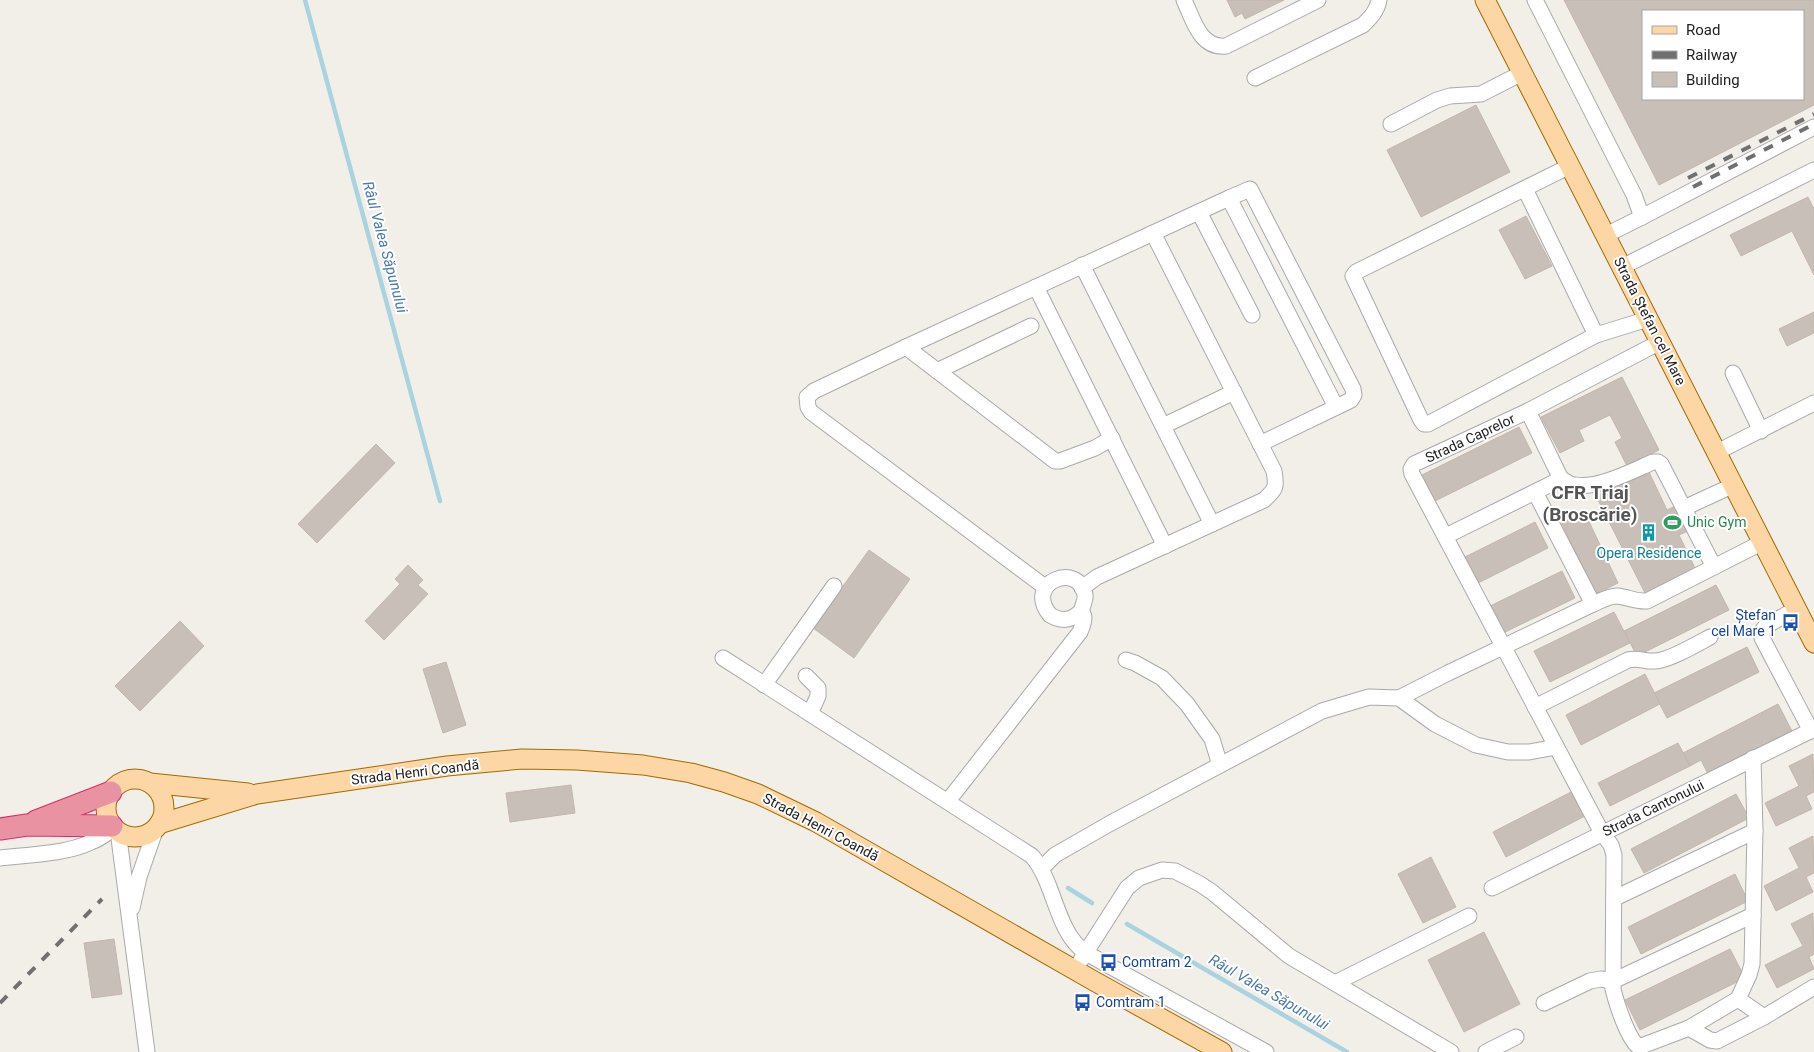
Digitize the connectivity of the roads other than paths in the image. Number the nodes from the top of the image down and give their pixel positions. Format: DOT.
graph roads {
  1 [pos="1184,0"];
  2 [pos="1318,0"];
  3 [pos="1379,0"];
  4 [pos="1485,0"];
  5 [pos="1535,0"];
  6 [pos="1522,73"];
  7 [pos="1255,78"];
  8 [pos="1391,124"];
  9 [pos="1814,127"];
  10 [pos="1570,166"];
  11 [pos="1814,170"];
  12 [pos="1525,189"];
  13 [pos="1229,198"];
  14 [pos="1199,212"];
  15 [pos="1642,217"];
  16 [pos="1153,233"];
  17 [pos="1606,235"];
  18 [pos="1082,266"];
  19 [pos="1622,267"];
  20 [pos="1036,286"];
  21 [pos="1252,315"];
  22 [pos="1648,319"];
  23 [pos="1031,326"];
  24 [pos="1596,335"];
  25 [pos="1660,342"];
  26 [pos="906,347"];
  27 [pos="937,371"];
  28 [pos="1733,373"];
  29 [pos="1234,392"];
  30 [pos="1814,403"];
  31 [pos="1336,407"];
  32 [pos="1528,411"];
  33 [pos="1163,426"];
  34 [pos="1761,431"];
  35 [pos="1112,438"];
  36 [pos="1260,444"];
  37 [pos="1718,452"];
  38 [pos="1561,479"];
  39 [pos="1734,485"];
  40 [pos="1535,492"];
  41 [pos="1684,508"];
  42 [pos="1212,524"];
  43 [pos="1446,536"];
  44 [pos="1763,542"];
  45 [pos="1165,546"];
  46 [pos="1714,566"];
  47 [pos="834,586"];
  48 [pos="1045,588"];
  49 [pos="1082,588"];
  50 [pos="1593,604"];
  51 [pos="1796,609"];
  52 [pos="1082,610"];
  53 [pos="1710,638"];
  54 [pos="1814,643"];
  55 [pos="1503,647"];
  56 [pos="723,658"];
  57 [pos="1126,660"];
  58 [pos="806,676"];
  59 [pos="764,685"];
  60 [pos="1399,698"];
  61 [pos="1535,707"];
  62 [pos="810,714"];
  63 [pos="1812,730"];
  64 [pos="1556,747"];
  65 [pos="1753,758"];
  66 [pos="1220,766"];
  67 [pos="150,783"];
  68 [pos="111,792"];
  69 [pos="257,794"];
  70 [pos="948,801"];
  71 [pos="27,825"];
  72 [pos="158,826"];
  73 [pos="0,828"];
  74 [pos="115,828"];
  75 [pos="1754,831"];
  76 [pos="1602,833"];
  77 [pos="0,858"];
  78 [pos="1042,868"];
  79 [pos="1492,888"];
  80 [pos="1615,898"];
  81 [pos="1752,915"];
  82 [pos="1469,916"];
  83 [pos="129,919"];
  84 [pos="1086,953"];
  85 [pos="1075,970"];
  86 [pos="1614,981"];
  87 [pos="1335,983"];
  88 [pos="1814,987"];
  89 [pos="1738,999"];
  90 [pos="1544,1003"];
  91 [pos="1764,1017"];
  92 [pos="1689,1028"];
  93 [pos="1516,1037"];
  94 [pos="1640,1049"];
  95 [pos="147,1052"];
  96 [pos="1222,1052"];
  97 [pos="1266,1052"];
  98 [pos="1451,1052"];
  99 [pos="1486,1052"];
  1 -- 2 [label="street"];
  3 -- 7 [label="street"];
  4 -- 6 [label="main road, Strada Ștefan cel Mare"];
  5 -- 15 [label="street"];
  6 -- 8 [label="street"];
  6 -- 10 [label="main road, Strada Ștefan cel Mare"];
  9 -- 15 [label="street"];
  10 -- 12 [label="street"];
  10 -- 17 [label="main road, Strada Ștefan cel Mare"];
  11 -- 19 [label="street"];
  12 -- 24 [label="street"];
  12 -- 24 [label="street"];
  13 -- 14 [label="street"];
  13 -- 31 [label="street"];
  13 -- 31 [label="street"];
  14 -- 16 [label="street"];
  14 -- 21 [label="street"];
  15 -- 17 [label="street"];
  16 -- 18 [label="street"];
  16 -- 29 [label="street"];
  17 -- 19 [label="main road, Strada Ștefan cel Mare"];
  18 -- 20 [label="street"];
  18 -- 33 [label="street"];
  19 -- 22 [label="main road, Strada Ștefan cel Mare"];
  20 -- 26 [label="street"];
  20 -- 35 [label="street"];
  22 -- 24 [label="street"];
  22 -- 25 [label="main road, Strada Ștefan cel Mare"];
  23 -- 27 [label="street"];
  25 -- 32 [label="street, Strada Caprelor"];
  25 -- 37 [label="main road, Strada Ștefan cel Mare"];
  26 -- 27 [label="street"];
  26 -- 48 [label="street"];
  27 -- 35 [label="street"];
  28 -- 34 [label="street"];
  29 -- 33 [label="street"];
  29 -- 36 [label="street"];
  30 -- 34 [label="street"];
  31 -- 36 [label="street"];
  32 -- 38 [label="street"];
  32 -- 43 [label="street, Strada Caprelor"];
  33 -- 42 [label="street"];
  34 -- 37 [label="street"];
  35 -- 45 [label="street"];
  36 -- 42 [label="street"];
  37 -- 39 [label="main road, Strada Ștefan cel Mare"];
  38 -- 40 [label="street"];
  38 -- 41 [label="street"];
  39 -- 41 [label="street"];
  39 -- 44 [label="main road, Strada Ștefan cel Mare"];
  40 -- 43 [label="street"];
  40 -- 50 [label="street"];
  41 -- 46 [label="street"];
  42 -- 45 [label="street"];
  43 -- 55 [label="street"];
  44 -- 46 [label="street"];
  44 -- 51 [label="main road, Strada Ștefan cel Mare"];
  45 -- 49 [label="street"];
  46 -- 50 [label="street"];
  47 -- 59 [label="street"];
  48 -- 49 [label="street"];
  48 -- 52 [label="street"];
  49 -- 52 [label="street"];
  50 -- 55 [label="street"];
  51 -- 54 [label="main road, Strada Ștefan cel Mare"];
  51 -- 63 [label="street"];
  52 -- 70 [label="street"];
  53 -- 61 [label="street"];
  55 -- 60 [label="street"];
  55 -- 61 [label="street"];
  56 -- 59 [label="street"];
  57 -- 66 [label="street"];
  58 -- 62 [label="street"];
  59 -- 62 [label="street"];
  60 -- 64 [label="street"];
  60 -- 66 [label="street"];
  61 -- 64 [label="street"];
  62 -- 70 [label="street"];
  63 -- 65 [label="street, Strada Cantonului"];
  64 -- 76 [label="street"];
  65 -- 75 [label="street"];
  65 -- 76 [label="street, Strada Cantonului"];
  66 -- 78 [label="street"];
  67 -- 68 [label="main road"];
  67 -- 69 [label="main road, Strada Henri Coandă"];
  67 -- 72 [label="main road"];
  68 -- 71 [label="highway"];
  68 -- 74 [label="main road"];
  69 -- 72 [label="main road, Strada Henri Coandă"];
  69 -- 85 [label="main road, Strada Henri Coandă"];
  70 -- 78 [label="street"];
  71 -- 73 [label="highway"];
  71 -- 74 [label="highway"];
  72 -- 74 [label="main road"];
  72 -- 83 [label="street"];
  74 -- 77 [label="street"];
  74 -- 83 [label="street"];
  75 -- 80 [label="street"];
  75 -- 81 [label="street"];
  76 -- 79 [label="street, Strada Cantonului"];
  76 -- 80 [label="street"];
  78 -- 84 [label="street"];
  80 -- 86 [label="street"];
  81 -- 86 [label="street"];
  81 -- 89 [label="street"];
  82 -- 87 [label="street"];
  83 -- 95 [label="street"];
  84 -- 85 [label="street"];
  84 -- 87 [label="street"];
  84 -- 97 [label="street"];
  85 -- 96 [label="main road, Strada Henri Coandă"];
  86 -- 90 [label="street"];
  86 -- 94 [label="street"];
  87 -- 98 [label="street"];
  88 -- 91 [label="street"];
  89 -- 91 [label="street"];
  89 -- 92 [label="street"];
  91 -- 92 [label="street"];
  92 -- 94 [label="street"];
  93 -- 99 [label="street"];
}
